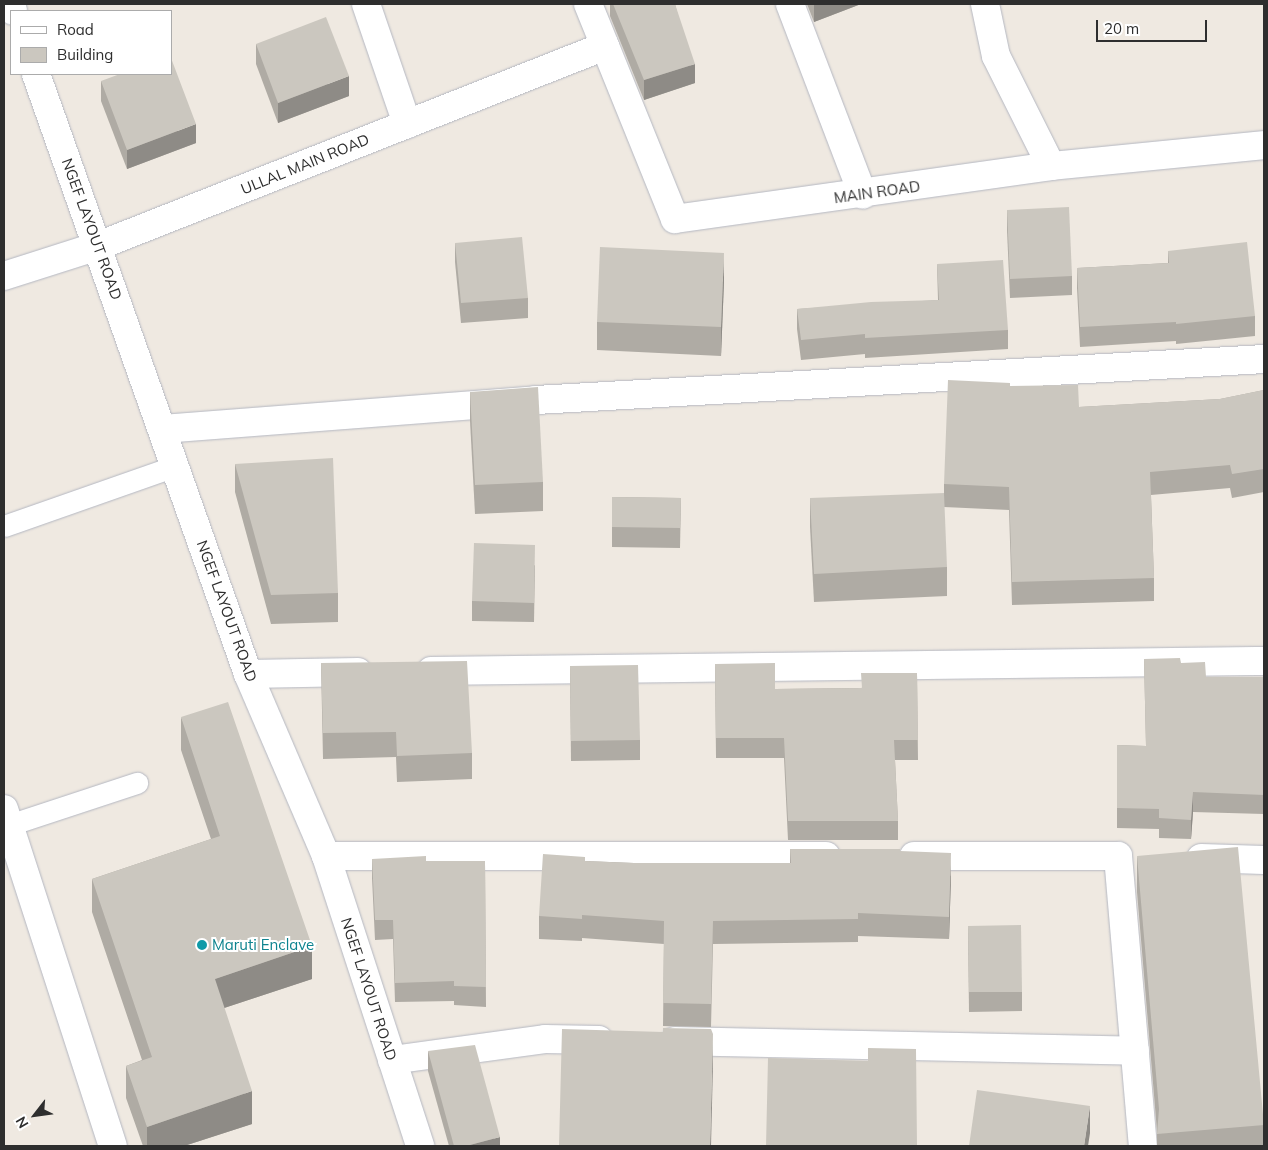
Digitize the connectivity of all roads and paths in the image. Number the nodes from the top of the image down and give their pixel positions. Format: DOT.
graph roads {
  1 [pos="366,4"];
  2 [pos="588,4"];
  3 [pos="790,4"];
  4 [pos="986,4"];
  5 [pos="605,46"];
  6 [pos="36,75"];
  7 [pos="407,124"];
  8 [pos="1264,145"];
  9 [pos="1051,166"];
  10 [pos="863,195"];
  11 [pos="98,246"];
  12 [pos="4,276"];
  13 [pos="1264,358"];
  14 [pos="163,429"];
  15 [pos="175,466"];
  16 [pos="4,526"];
  17 [pos="1264,661"];
  18 [pos="248,674"];
  19 [pos="137,783"];
  20 [pos="6,817"];
  21 [pos="326,856"];
  22 [pos="851,856"];
  23 [pos="891,856"];
  24 [pos="1118,856"];
  25 [pos="1148,856"];
  26 [pos="1177,857"];
  27 [pos="1264,860"];
  28 [pos="1135,1051"];
  29 [pos="392,1060"];
  30 [pos="113,1146"];
  31 [pos="420,1146"];
  32 [pos="1143,1146"];
  1 -- 7 [label="street"];
  2 -- 5 [label="street"];
  3 -- 10 [label="street"];
  4 -- 9 [label="street"];
  5 -- 7 [label="street, ULLAL MAIN ROAD"];
  5 -- 10 [label="street, MAIN ROAD"];
  6 -- 11 [label="street, NGEF LAYOUT ROAD"];
  7 -- 11 [label="street, ULLAL MAIN ROAD"];
  8 -- 9 [label="street, MAIN ROAD"];
  9 -- 10 [label="street, MAIN ROAD"];
  11 -- 12 [label="street, ULLAL MAIN ROAD"];
  11 -- 14 [label="street, NGEF LAYOUT ROAD"];
  13 -- 14 [label="street"];
  14 -- 15 [label="street, NGEF LAYOUT ROAD"];
  15 -- 16 [label="lane"];
  15 -- 18 [label="street, NGEF LAYOUT ROAD"];
  17 -- 18 [label="street"];
  18 -- 21 [label="street, NGEF LAYOUT ROAD"];
  19 -- 20 [label="lane"];
  20 -- 30 [label="street"];
  21 -- 22 [label="street"];
  21 -- 29 [label="street, NGEF LAYOUT ROAD"];
  23 -- 24 [label="street"];
  24 -- 25 [label="street"];
  24 -- 28 [label="street"];
  26 -- 27 [label="street"];
  28 -- 29 [label="street"];
  28 -- 32 [label="street"];
  29 -- 31 [label="street, NGEF LAYOUT ROAD"];
}
